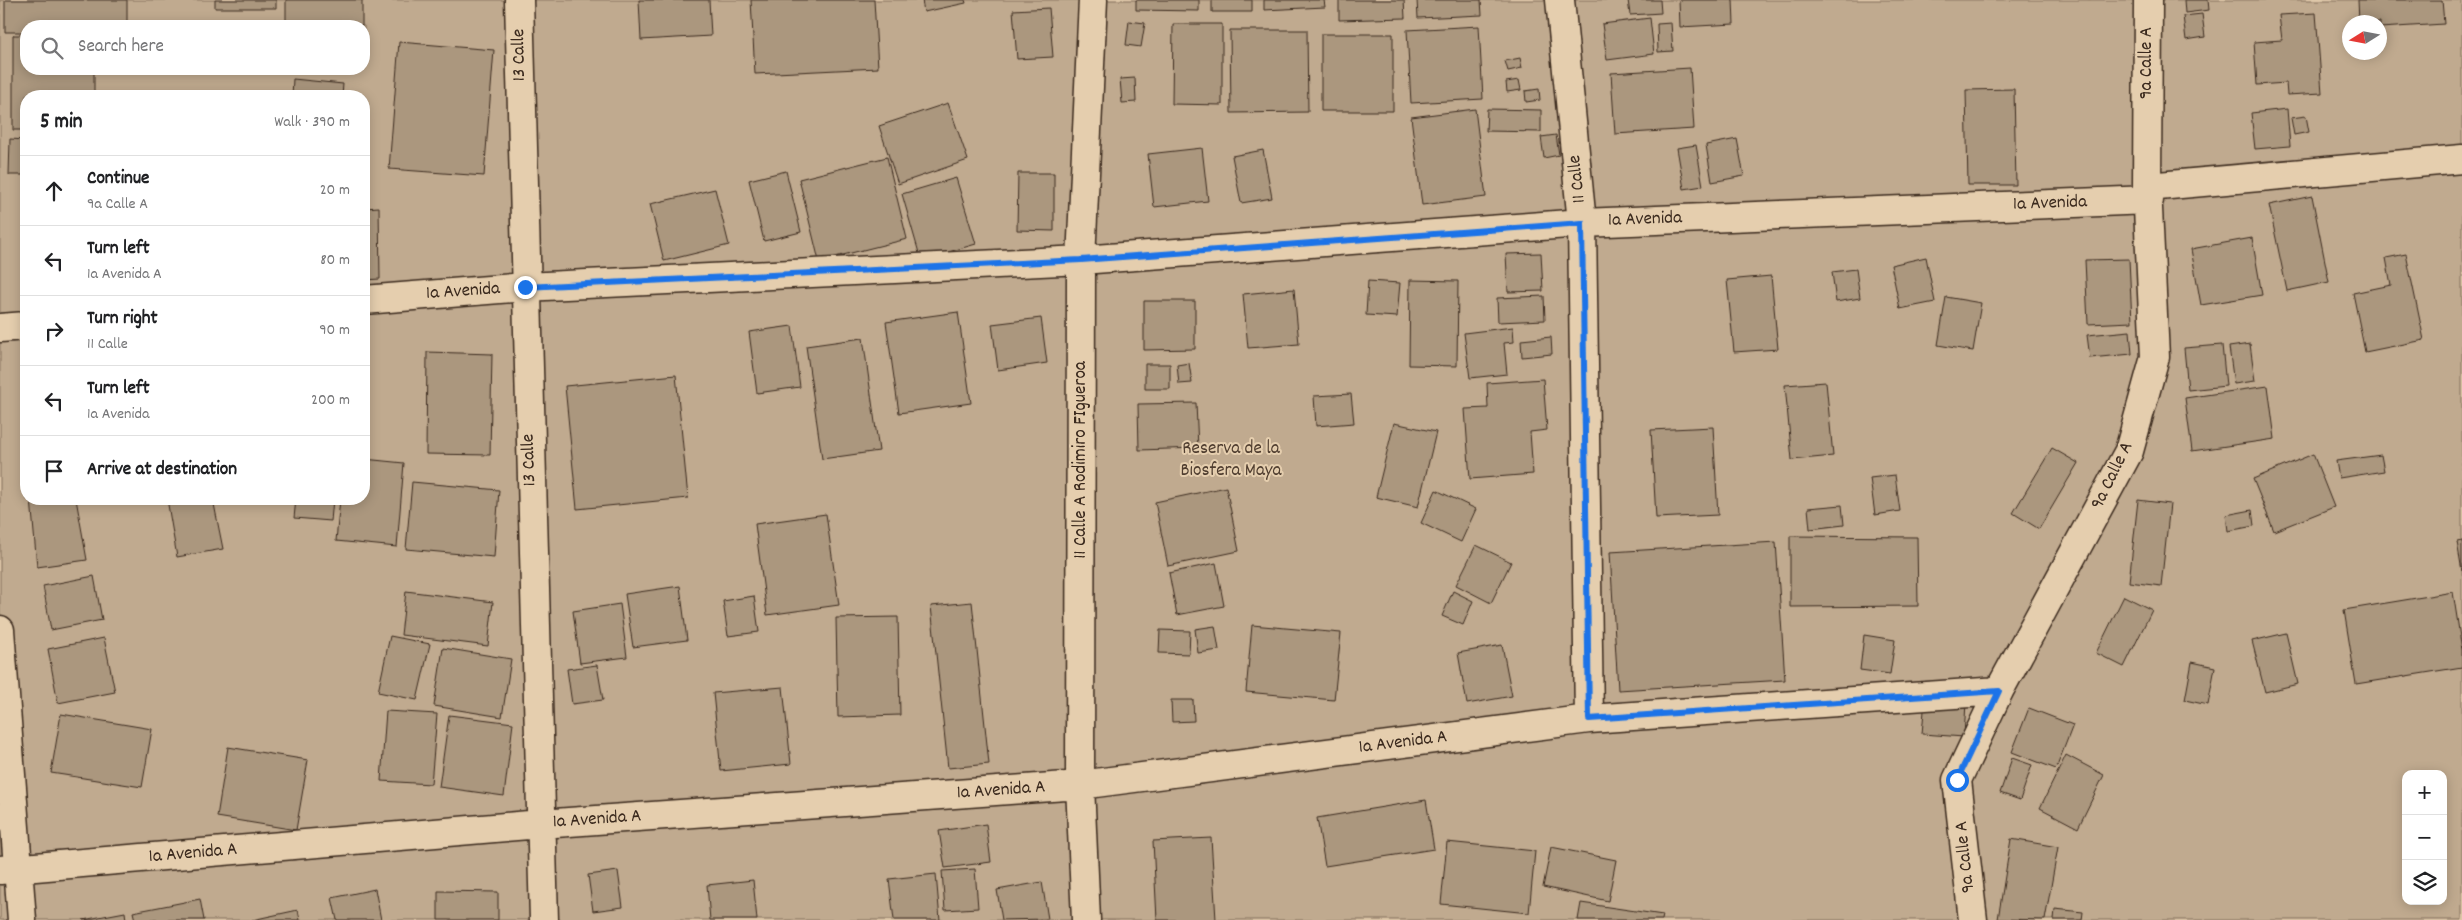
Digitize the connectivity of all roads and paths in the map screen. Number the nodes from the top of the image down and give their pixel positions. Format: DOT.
graph roads {
  1 [pos="519,0"];
  2 [pos="1093,0"];
  3 [pos="1560,0"];
  4 [pos="2148,0"];
  5 [pos="2462,159"];
  6 [pos="2148,193"];
  7 [pos="1582,223"];
  8 [pos="1081,260"];
  9 [pos="525,287"];
  10 [pos="370,300"];
  11 [pos="20,326"];
  12 [pos="0,328"];
  13 [pos="0,630"];
  14 [pos="1999,691"];
  15 [pos="1589,719"];
  16 [pos="1080,785"];
  17 [pos="541,824"];
  18 [pos="10,870"];
  19 [pos="22,920"];
  20 [pos="544,920"];
  21 [pos="1086,920"];
  22 [pos="1972,920"];
  1 -- 9 [label="street, 13 Calle"];
  2 -- 8 [label="street, 11 Calle A Rodimiro FIgueroa"];
  3 -- 7 [label="street, 11 Calle"];
  4 -- 6 [label="street, 9a Calle A"];
  5 -- 6 [label="street, 1a Avenida"];
  6 -- 7 [label="street, 1a Avenida"];
  6 -- 14 [label="street, 9a Calle A"];
  7 -- 8 [label="street, 1a Avenida"];
  7 -- 15 [label="street, 11 Calle"];
  8 -- 9 [label="street, 1a Avenida"];
  8 -- 16 [label="street, 11 Calle A Rodimiro FIgueroa"];
  9 -- 10 [label="street, 1a Avenida"];
  9 -- 17 [label="street, 13 Calle"];
  11 -- 12 [label="street"];
  13 -- 18 [label="street"];
  14 -- 15 [label="street, 1a Avenida A"];
  14 -- 22 [label="street, 9a Calle A"];
  15 -- 16 [label="street, 1a Avenida A"];
  16 -- 17 [label="street, 1a Avenida A"];
  16 -- 21 [label="street, 11 Calle A Rodimiro FIgueroa"];
  17 -- 18 [label="street, 1a Avenida A"];
  17 -- 20 [label="street, 13 Calle"];
  18 -- 19 [label="street"];
}
